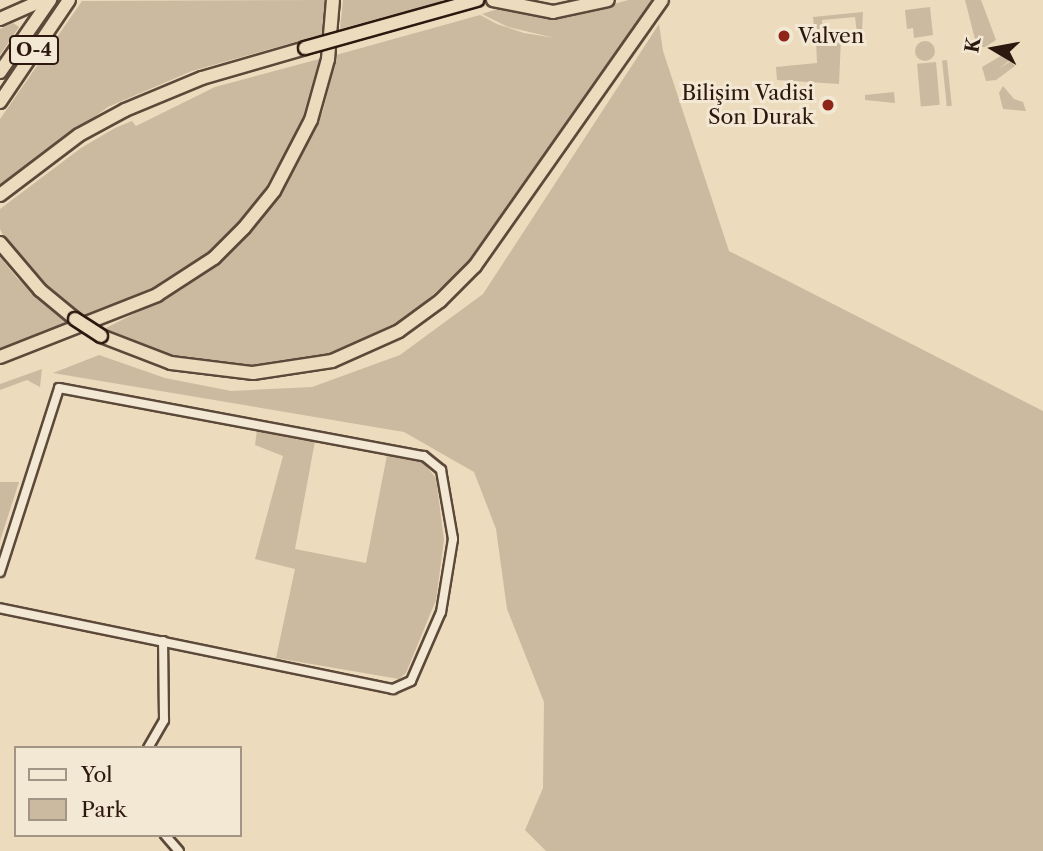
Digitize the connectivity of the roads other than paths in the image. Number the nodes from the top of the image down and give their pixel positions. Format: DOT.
graph roads {
  1 [pos="43,0"];
  2 [pos="50,0"];
  3 [pos="69,0"];
  4 [pos="333,0"];
  5 [pos="477,0"];
  6 [pos="493,0"];
  7 [pos="608,0"];
  8 [pos="662,0"];
  9 [pos="0,19"];
  10 [pos="0,72"];
  11 [pos="0,102"];
  12 [pos="0,195"];
  13 [pos="0,243"];
  14 [pos="0,357"];
  15 [pos="0,572"];
  16 [pos="0,608"];
  17 [pos="163,641"];
  18 [pos="149,746"];
  19 [pos="166,837"];
  20 [pos="179,851"];
  1 -- 9 [label="highway"];
  2 -- 10 [label="highway, O-4"];
  3 -- 11 [label="highway, O-4"];
  4 -- 14 [label="highway"];
  5 -- 12 [label="highway, bridge"];
  6 -- 7 [label="highway"];
  8 -- 13 [label="highway, bridge"];
  15 -- 17 [label="street"];
  16 -- 17 [label="street"];
  17 -- 18 [label="street"];
  19 -- 20 [label="street"];
}
